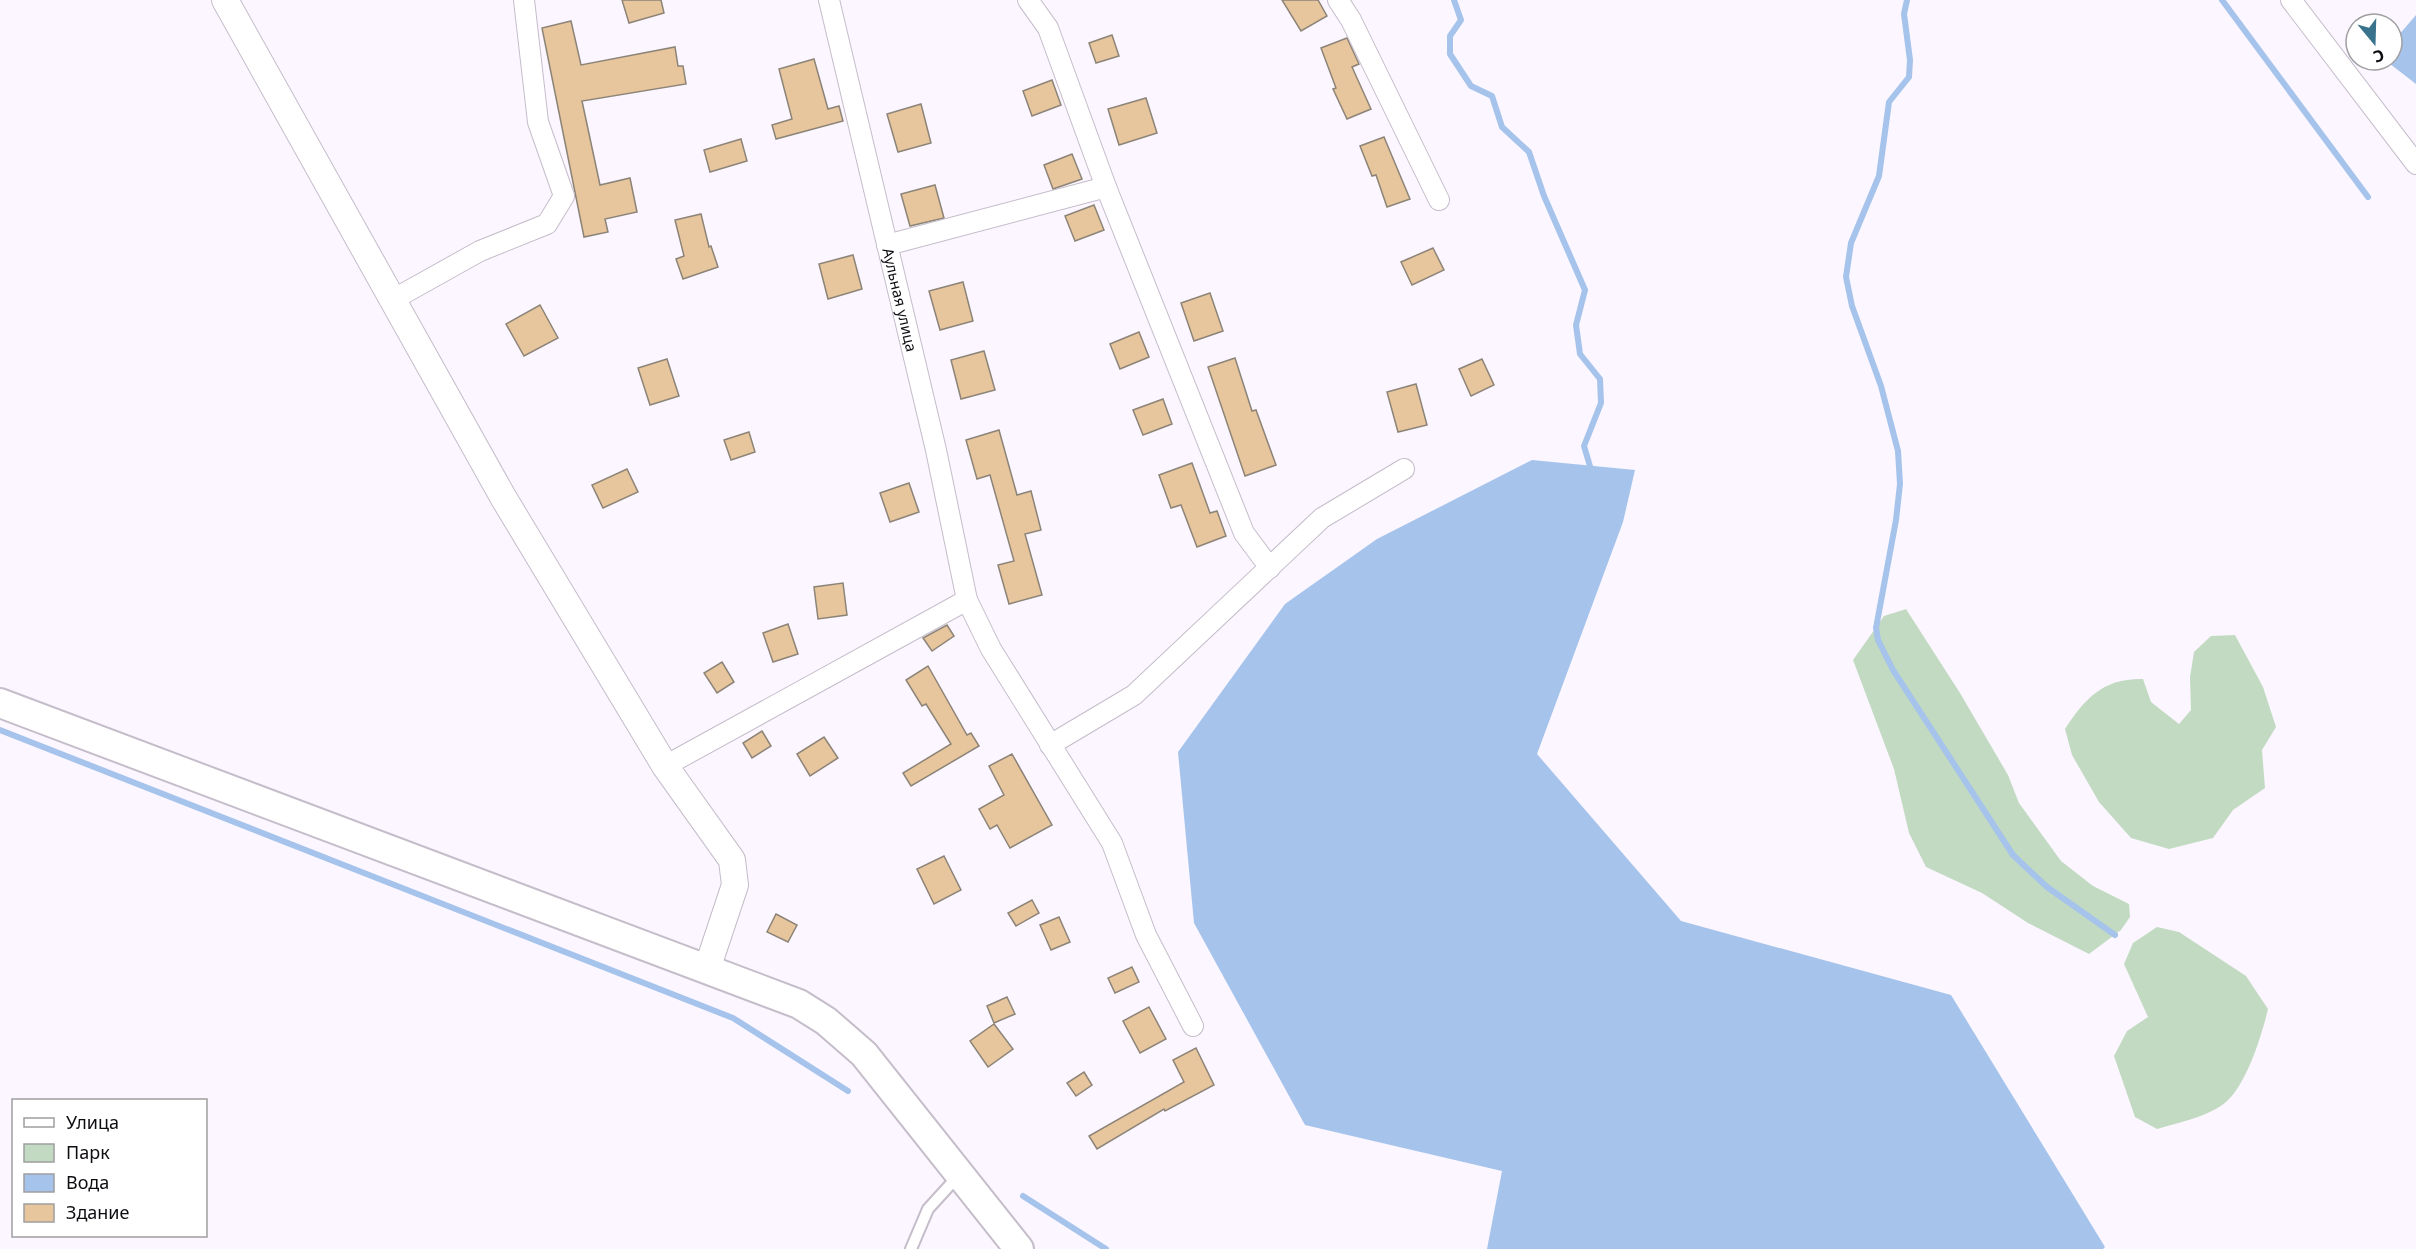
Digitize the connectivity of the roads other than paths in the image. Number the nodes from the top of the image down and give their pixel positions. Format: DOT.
graph roads {
  1 [pos="225,0"];
  2 [pos="524,0"];
  3 [pos="829,0"];
  4 [pos="1028,0"];
  5 [pos="1338,0"];
  6 [pos="2291,0"];
  7 [pos="2416,164"];
  8 [pos="1106,187"];
  9 [pos="1439,200"];
  10 [pos="887,245"];
  11 [pos="394,299"];
  12 [pos="1404,469"];
  13 [pos="1270,568"];
  14 [pos="967,600"];
  15 [pos="0,703"];
  16 [pos="1050,744"];
  17 [pos="665,766"];
  18 [pos="707,969"];
  19 [pos="1193,1026"];
  20 [pos="961,1173"];
  21 [pos="911,1249"];
  22 [pos="1019,1249"];
  1 -- 11 [label="street"];
  2 -- 11 [label="street"];
  3 -- 10 [label="street, Аульная улица"];
  4 -- 8 [label="street"];
  5 -- 9 [label="street"];
  6 -- 7 [label="street"];
  8 -- 10 [label="street"];
  8 -- 13 [label="street"];
  10 -- 14 [label="street, Аульная улица"];
  11 -- 17 [label="street"];
  12 -- 13 [label="street"];
  13 -- 16 [label="street"];
  14 -- 16 [label="street, Аульная улица"];
  14 -- 17 [label="street"];
  15 -- 18 [label="main road"];
  16 -- 19 [label="street, Аульная улица"];
  17 -- 18 [label="street"];
  18 -- 20 [label="main road"];
  20 -- 21 [label="lane"];
  20 -- 22 [label="main road"];
}
